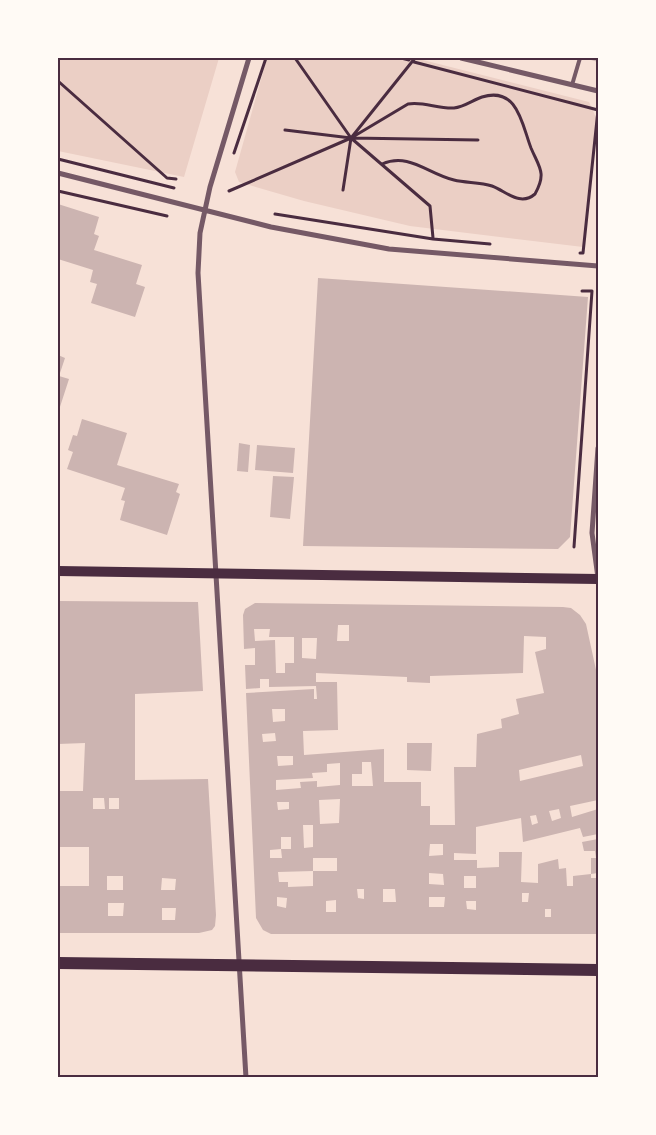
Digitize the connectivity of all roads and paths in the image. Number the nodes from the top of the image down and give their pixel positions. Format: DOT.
graph roads {
  1 [pos="249,58"];
  2 [pos="266,58"];
  3 [pos="295,58"];
  4 [pos="401,58"];
  5 [pos="461,58"];
  6 [pos="580,58"];
  7 [pos="409,60"];
  8 [pos="414,60"];
  9 [pos="58,81"];
  10 [pos="572,85"];
  11 [pos="598,90"];
  12 [pos="598,110"];
  13 [pos="285,130"];
  14 [pos="351,138"];
  15 [pos="478,140"];
  16 [pos="58,159"];
  17 [pos="231,161"];
  18 [pos="382,164"];
  19 [pos="58,173"];
  20 [pos="176,179"];
  21 [pos="174,188"];
  22 [pos="343,190"];
  23 [pos="58,191"];
  24 [pos="230,191"];
  25 [pos="205,210"];
  26 [pos="265,213"];
  27 [pos="167,216"];
  28 [pos="433,238"];
  29 [pos="499,245"];
  30 [pos="435,251"];
  31 [pos="574,252"];
  32 [pos="598,266"];
  33 [pos="582,291"];
  34 [pos="598,448"];
  35 [pos="574,547"];
  36 [pos="58,571"];
  37 [pos="217,574"];
  38 [pos="598,578"];
  39 [pos="58,963"];
  40 [pos="239,965"];
  41 [pos="598,970"];
  42 [pos="246,1078"];
  1 -- 25 [label="street"];
  2 -- 17 [label="path"];
  3 -- 14 [label="path"];
  4 -- 7 [label="path"];
  5 -- 10 [label="street"];
  6 -- 10 [label="lane"];
  8 -- 12 [label="path"];
  8 -- 14 [label="path"];
  9 -- 20 [label="path"];
  10 -- 11 [label="street"];
  12 -- 31 [label="path"];
  13 -- 14 [label="path"];
  14 -- 15 [label="path"];
  14 -- 18 [label="path"];
  14 -- 18 [label="path"];
  14 -- 22 [label="path"];
  14 -- 24 [label="path"];
  16 -- 21 [label="path"];
  18 -- 28 [label="path"];
  19 -- 25 [label="street"];
  23 -- 27 [label="path"];
  25 -- 30 [label="street"];
  25 -- 37 [label="street"];
  26 -- 28 [label="path"];
  28 -- 29 [label="path"];
  28 -- 30 [label="path"];
  30 -- 32 [label="street"];
  33 -- 35 [label="path"];
  34 -- 38 [label="street"];
  36 -- 37 [label="main road"];
  37 -- 38 [label="main road"];
  37 -- 40 [label="street"];
  39 -- 40 [label="main road"];
  40 -- 41 [label="main road"];
  40 -- 42 [label="street"];
}
